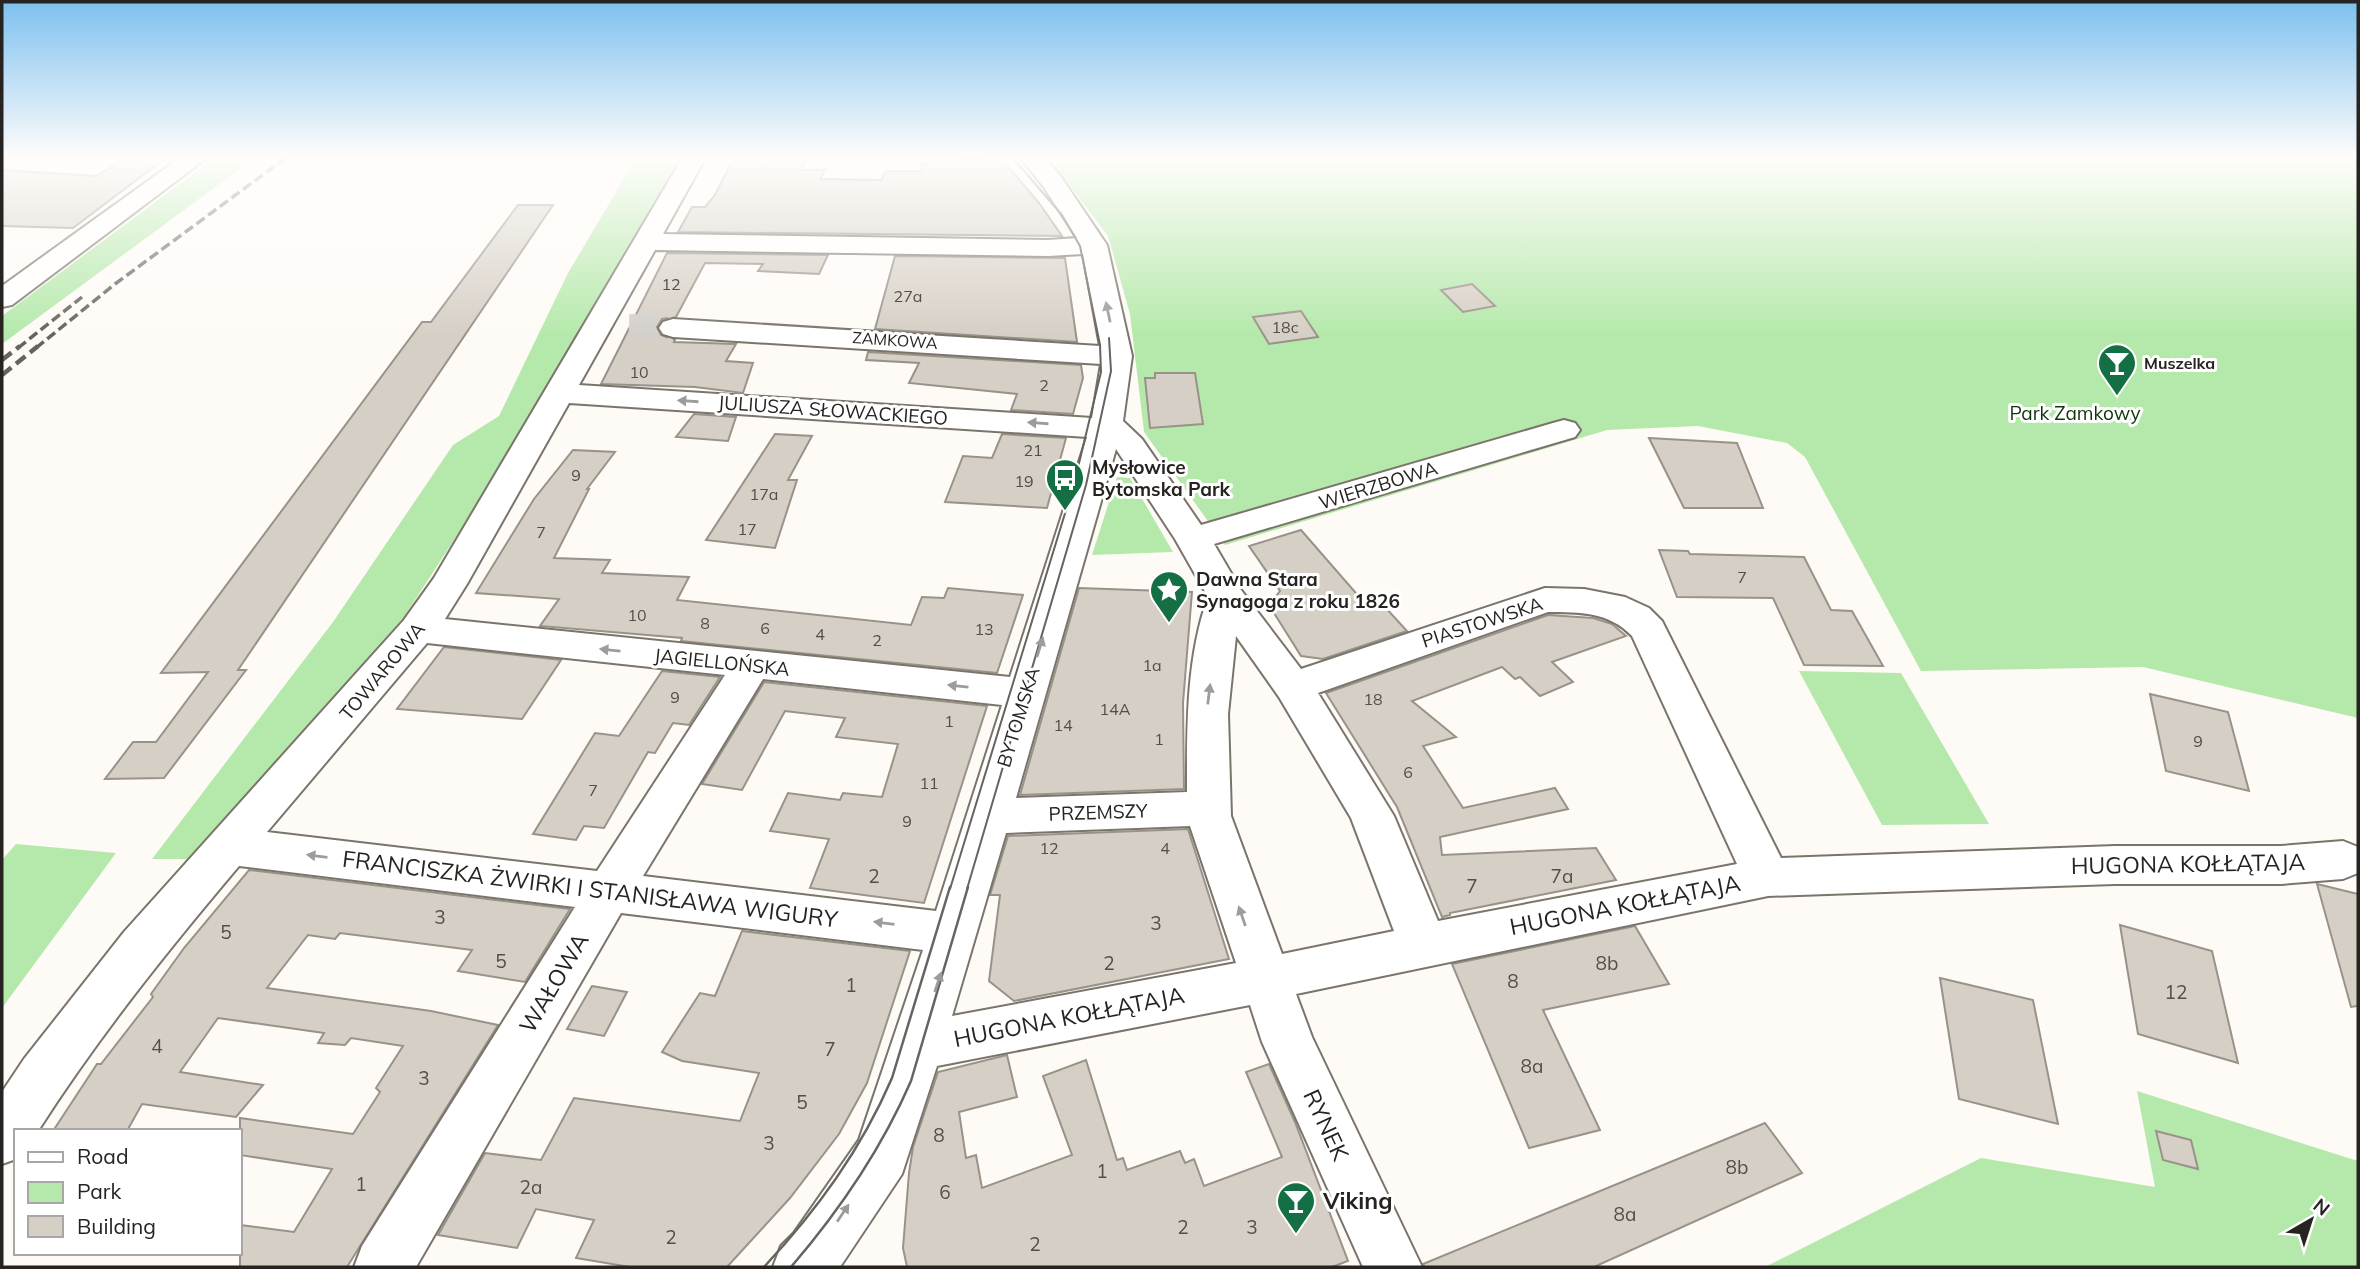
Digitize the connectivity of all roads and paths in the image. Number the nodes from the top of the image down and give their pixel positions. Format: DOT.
graph roads {
  1 [pos="116,216"];
  2 [pos="661,216"];
  3 [pos="1075,216"];
  4 [pos="646,242"];
  5 [pos="1094,245"];
  6 [pos="2,299"];
  7 [pos="673,328"];
  8 [pos="1117,356"];
  9 [pos="560,393"];
  10 [pos="1106,427"];
  11 [pos="1563,430"];
  12 [pos="1193,539"];
  13 [pos="1227,597"];
  14 [pos="418,629"];
  15 [pos="752,665"];
  16 [pos="1293,687"];
  17 [pos="1026,693"];
  18 [pos="1208,808"];
  19 [pos="988,816"];
  20 [pos="228,846"];
  21 [pos="2343,860"];
  22 [pos="1768,877"];
  23 [pos="609,892"];
  24 [pos="951,933"];
  25 [pos="1424,945"];
  26 [pos="1264,980"];
  27 [pos="916,1046"];
  28 [pos="2,1138"];
  29 [pos="383,1267"];
  30 [pos="802,1267"];
  31 [pos="1393,1267"];
  1 -- 6 [label="street"];
  2 -- 4 [label="street, TOWAROWA"];
  3 -- 5 [label="street, BYTOMSKA"];
  4 -- 5 [label="street"];
  4 -- 9 [label="street, TOWAROWA"];
  8 -- 5 [label="street, BYTOMSKA, one-way"];
  7 -- 8 [label="street, ZAMKOWA"];
  8 -- 10 [label="street, BYTOMSKA"];
  10 -- 9 [label="street, JULIUSZA SŁOWACKIEGO, one-way"];
  9 -- 14 [label="street, TOWAROWA"];
  10 -- 12 [label="street"];
  17 -- 10 [label="street, BYTOMSKA, one-way"];
  11 -- 12 [label="street, WIERZBOWA"];
  12 -- 13 [label="street"];
  13 -- 16 [label="street"];
  18 -- 13 [label="street, RYNEK, one-way"];
  15 -- 14 [label="street, JAGIELLOŃSKA, one-way"];
  14 -- 20 [label="street, TOWAROWA"];
  17 -- 15 [label="street, JAGIELLOŃSKA, one-way"];
  15 -- 23 [label="street, WAŁOWA"];
  16 -- 22 [label="street, PIASTOWSKA"];
  16 -- 25 [label="street"];
  17 -- 19 [label="street, BYTOMSKA"];
  18 -- 19 [label="street, PRZEMSZY"];
  26 -- 18 [label="street, RYNEK, one-way"];
  19 -- 24 [label="street, BYTOMSKA"];
  23 -- 20 [label="street, FRANCISZKA ŻWIRKI I STANISŁAWA WIGURY, one-way"];
  20 -- 28 [label="street, TOWAROWA"];
  21 -- 22 [label="street, HUGONA KOŁŁĄTAJA"];
  22 -- 25 [label="street, HUGONA KOŁŁĄTAJA"];
  24 -- 23 [label="street, FRANCISZKA ŻWIRKI I STANISŁAWA WIGURY, one-way"];
  23 -- 29 [label="street, WAŁOWA"];
  27 -- 24 [label="street, BYTOMSKA, one-way"];
  25 -- 26 [label="street, HUGONA KOŁŁĄTAJA"];
  26 -- 27 [label="street, HUGONA KOŁŁĄTAJA"];
  26 -- 31 [label="street, RYNEK"];
  30 -- 27 [label="street, BYTOMSKA, one-way"];
}
